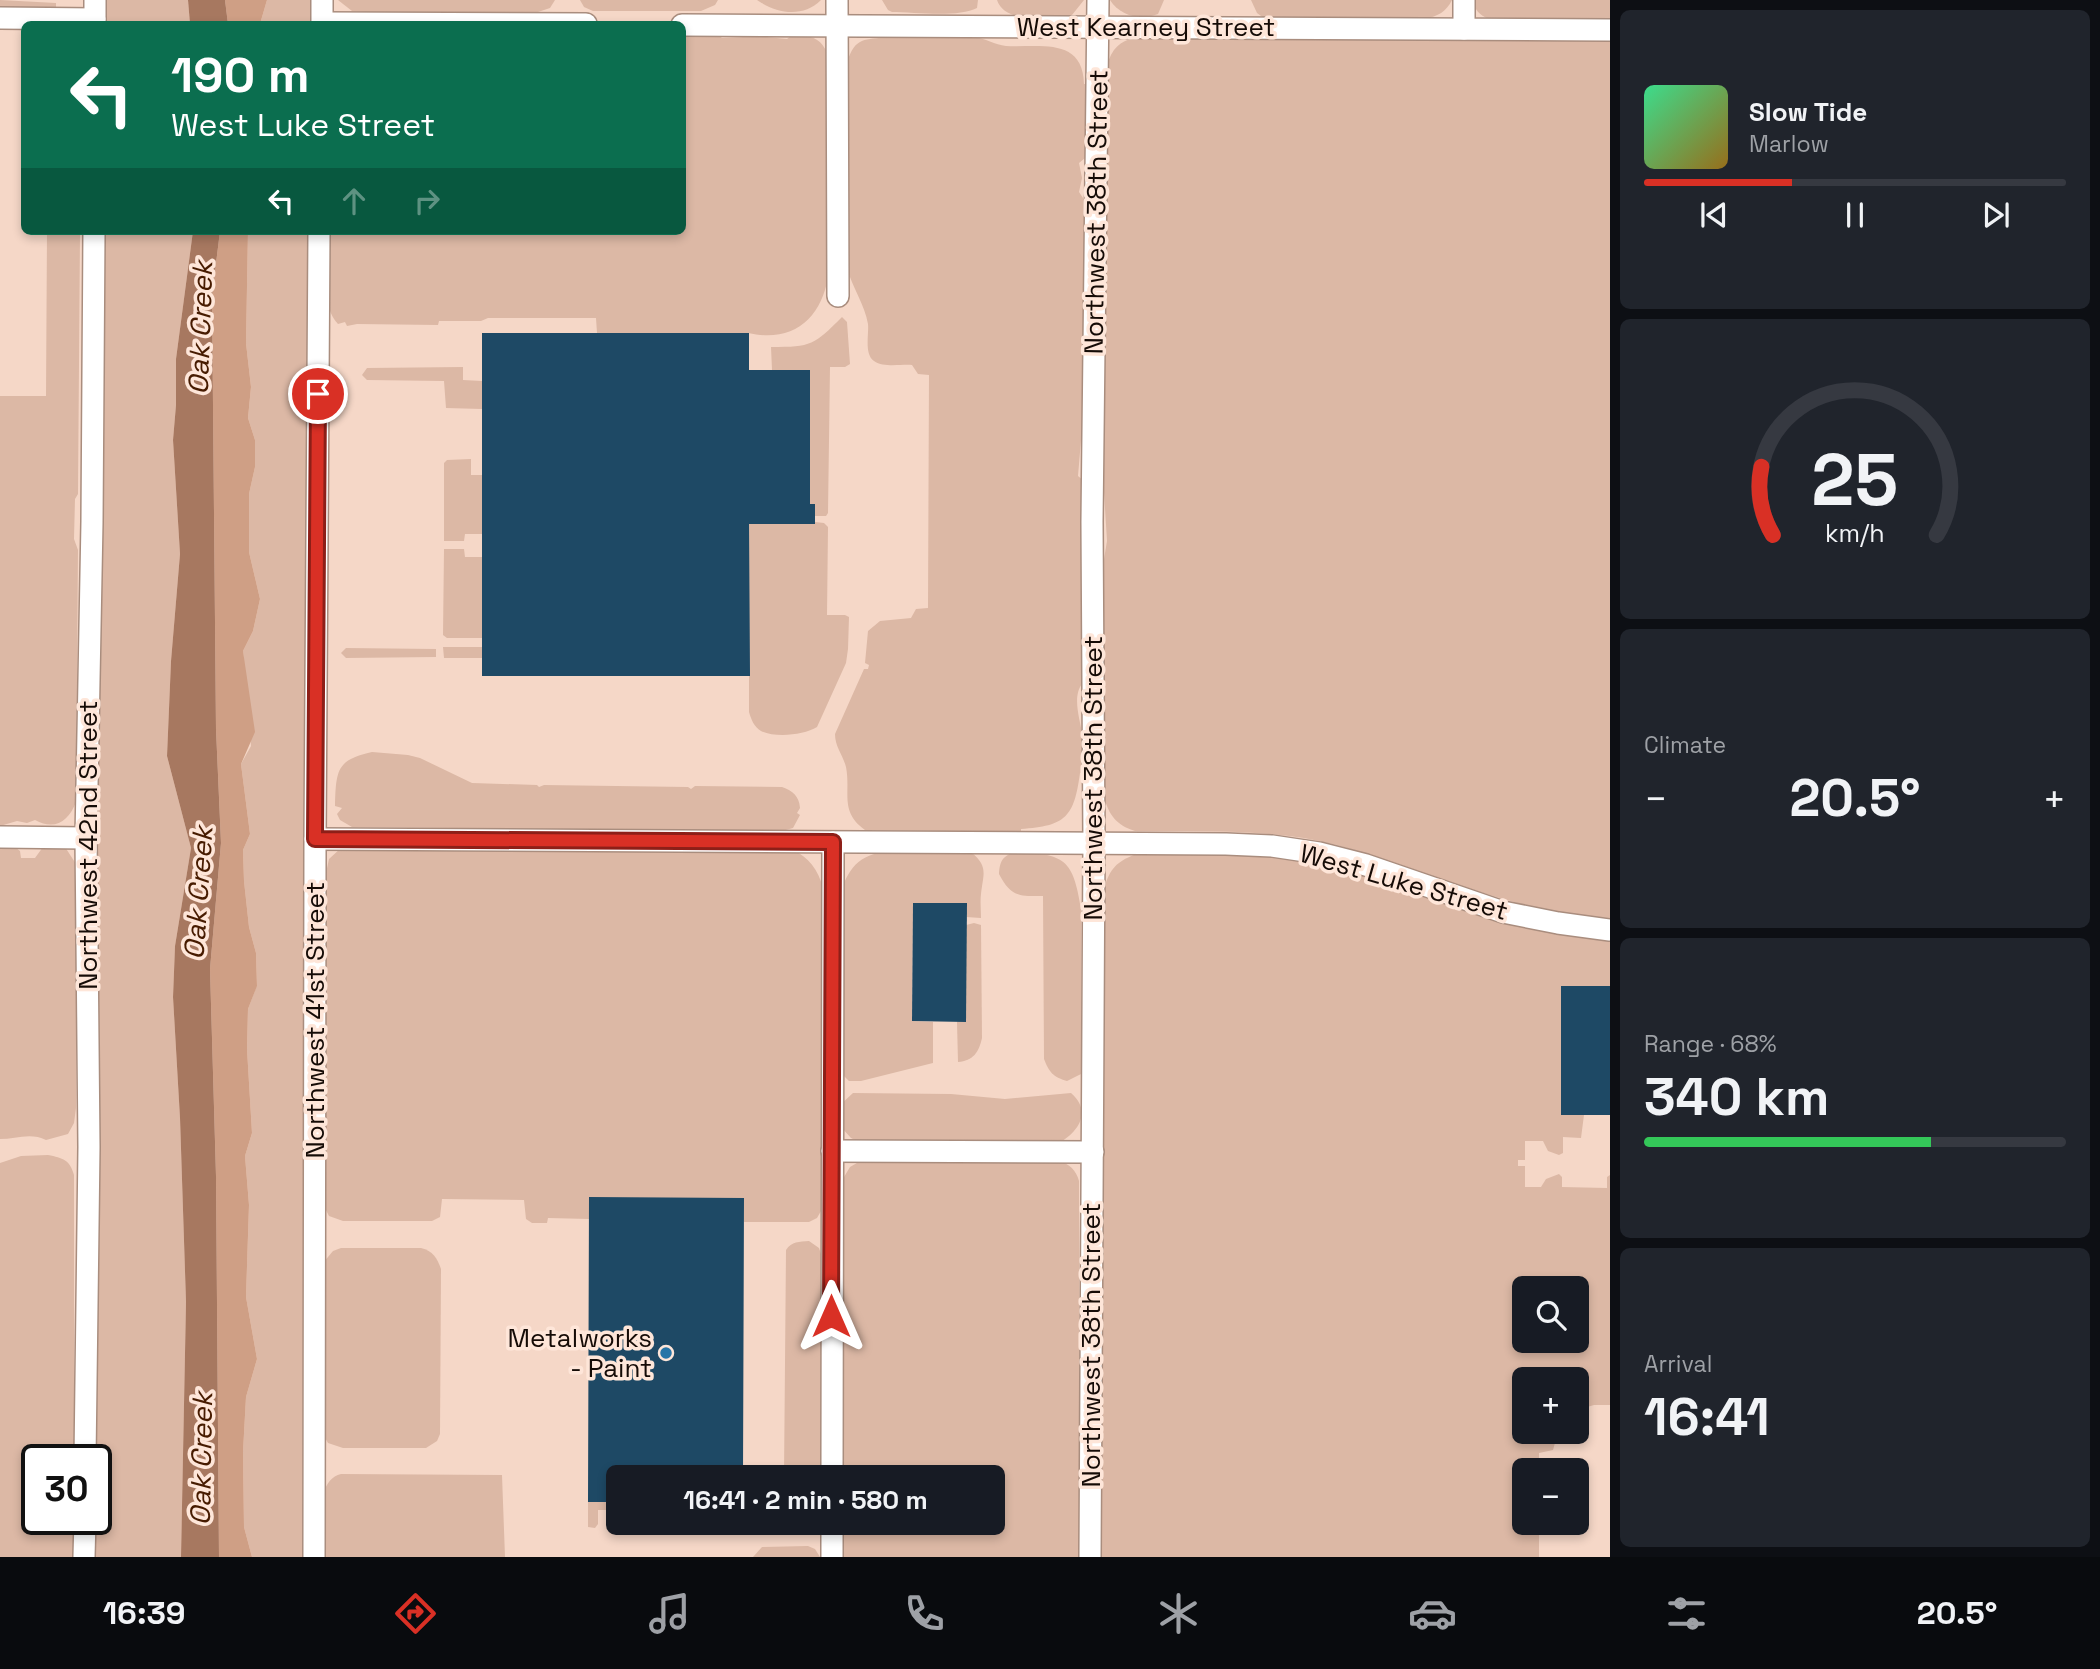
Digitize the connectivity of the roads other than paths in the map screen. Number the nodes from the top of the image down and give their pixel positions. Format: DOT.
graph roads {
  1 [pos="322,0"];
  2 [pos="838,0"];
  3 [pos="1098,0"];
  4 [pos="1464,0"];
  5 [pos="95,14"];
  6 [pos="0,18"];
  7 [pos="322,21"];
  8 [pos="686,25"];
  9 [pos="837,26"];
  10 [pos="1098,27"];
  11 [pos="1464,29"];
  12 [pos="1610,30"];
  13 [pos="94,235"];
  14 [pos="319,235"];
  15 [pos="838,296"];
  16 [pos="0,837"];
  17 [pos="86,838"];
  18 [pos="315,839"];
  19 [pos="833,842"];
  20 [pos="1094,843"];
  21 [pos="1610,930"];
  22 [pos="832,1151"];
  23 [pos="1093,1152"];
  24 [pos="85,1444"];
  25 [pos="831,1465"];
  26 [pos="85,1535"];
  27 [pos="832,1535"];
  28 [pos="85,1557"];
  29 [pos="314,1557"];
  30 [pos="832,1557"];
  31 [pos="1090,1557"];
  1 -- 7 [label="street"];
  2 -- 9 [label="street"];
  3 -- 10 [label="street, Northwest 38th Street"];
  4 -- 11 [label="street"];
  5 -- 6 [label="street"];
  8 -- 9 [label="street, West Kearney Street"];
  9 -- 10 [label="street, West Kearney Street"];
  9 -- 15 [label="street"];
  10 -- 11 [label="street, West Kearney Street"];
  10 -- 20 [label="street, Northwest 38th Street"];
  11 -- 12 [label="street, West Kearney Street"];
  13 -- 17 [label="street, Northwest 42nd Street"];
  14 -- 18 [label="street, Northwest 41st Street"];
  16 -- 17 [label="street"];
  17 -- 24 [label="street, Northwest 42nd Street"];
  18 -- 19 [label="street, West Luke Street"];
  18 -- 29 [label="street, Northwest 41st Street"];
  19 -- 20 [label="street, West Luke Street"];
  19 -- 22 [label="street"];
  20 -- 21 [label="street, West Luke Street"];
  20 -- 23 [label="street, Northwest 38th Street"];
  22 -- 23 [label="street"];
  22 -- 25 [label="street"];
  23 -- 31 [label="street, Northwest 38th Street"];
  26 -- 28 [label="street"];
  27 -- 30 [label="street"];
}
